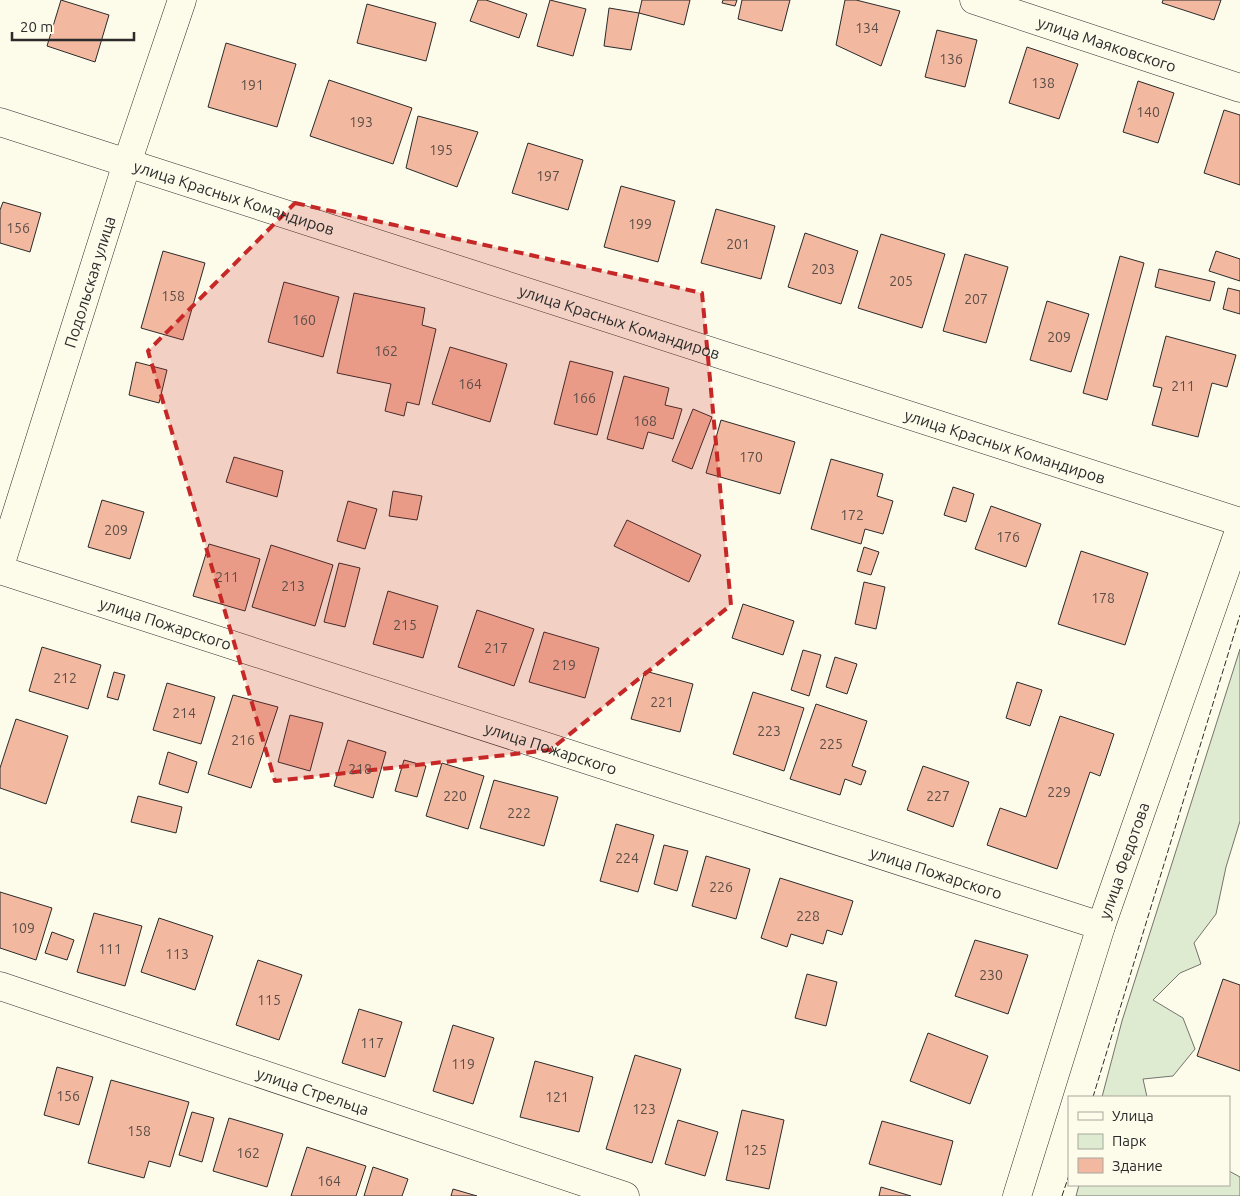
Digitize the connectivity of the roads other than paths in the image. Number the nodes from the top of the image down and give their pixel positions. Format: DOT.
graph roads {
  1 [pos="182,0"];
  2 [pos="974,0"];
  3 [pos="1240,88"];
  4 [pos="0,122"];
  5 [pos="127,163"];
  6 [pos="1240,522"];
  7 [pos="1240,528"];
  8 [pos="0,568"];
  9 [pos="1101,926"];
  10 [pos="0,986"];
  11 [pos="625,1196"];
  12 [pos="1017,1196"];
  1 -- 5 [label="street, Подольская улица"];
  2 -- 3 [label="street, улица Маяковского"];
  4 -- 5 [label="street, улица Красных Командиров"];
  5 -- 6 [label="street, улица Красных Командиров"];
  5 -- 8 [label="street, Подольская улица"];
  7 -- 9 [label="street, улица Федотова"];
  8 -- 9 [label="street, улица Пожарского"];
  9 -- 12 [label="street, улица Федотова"];
  10 -- 11 [label="street, улица Стрельца"];
}
